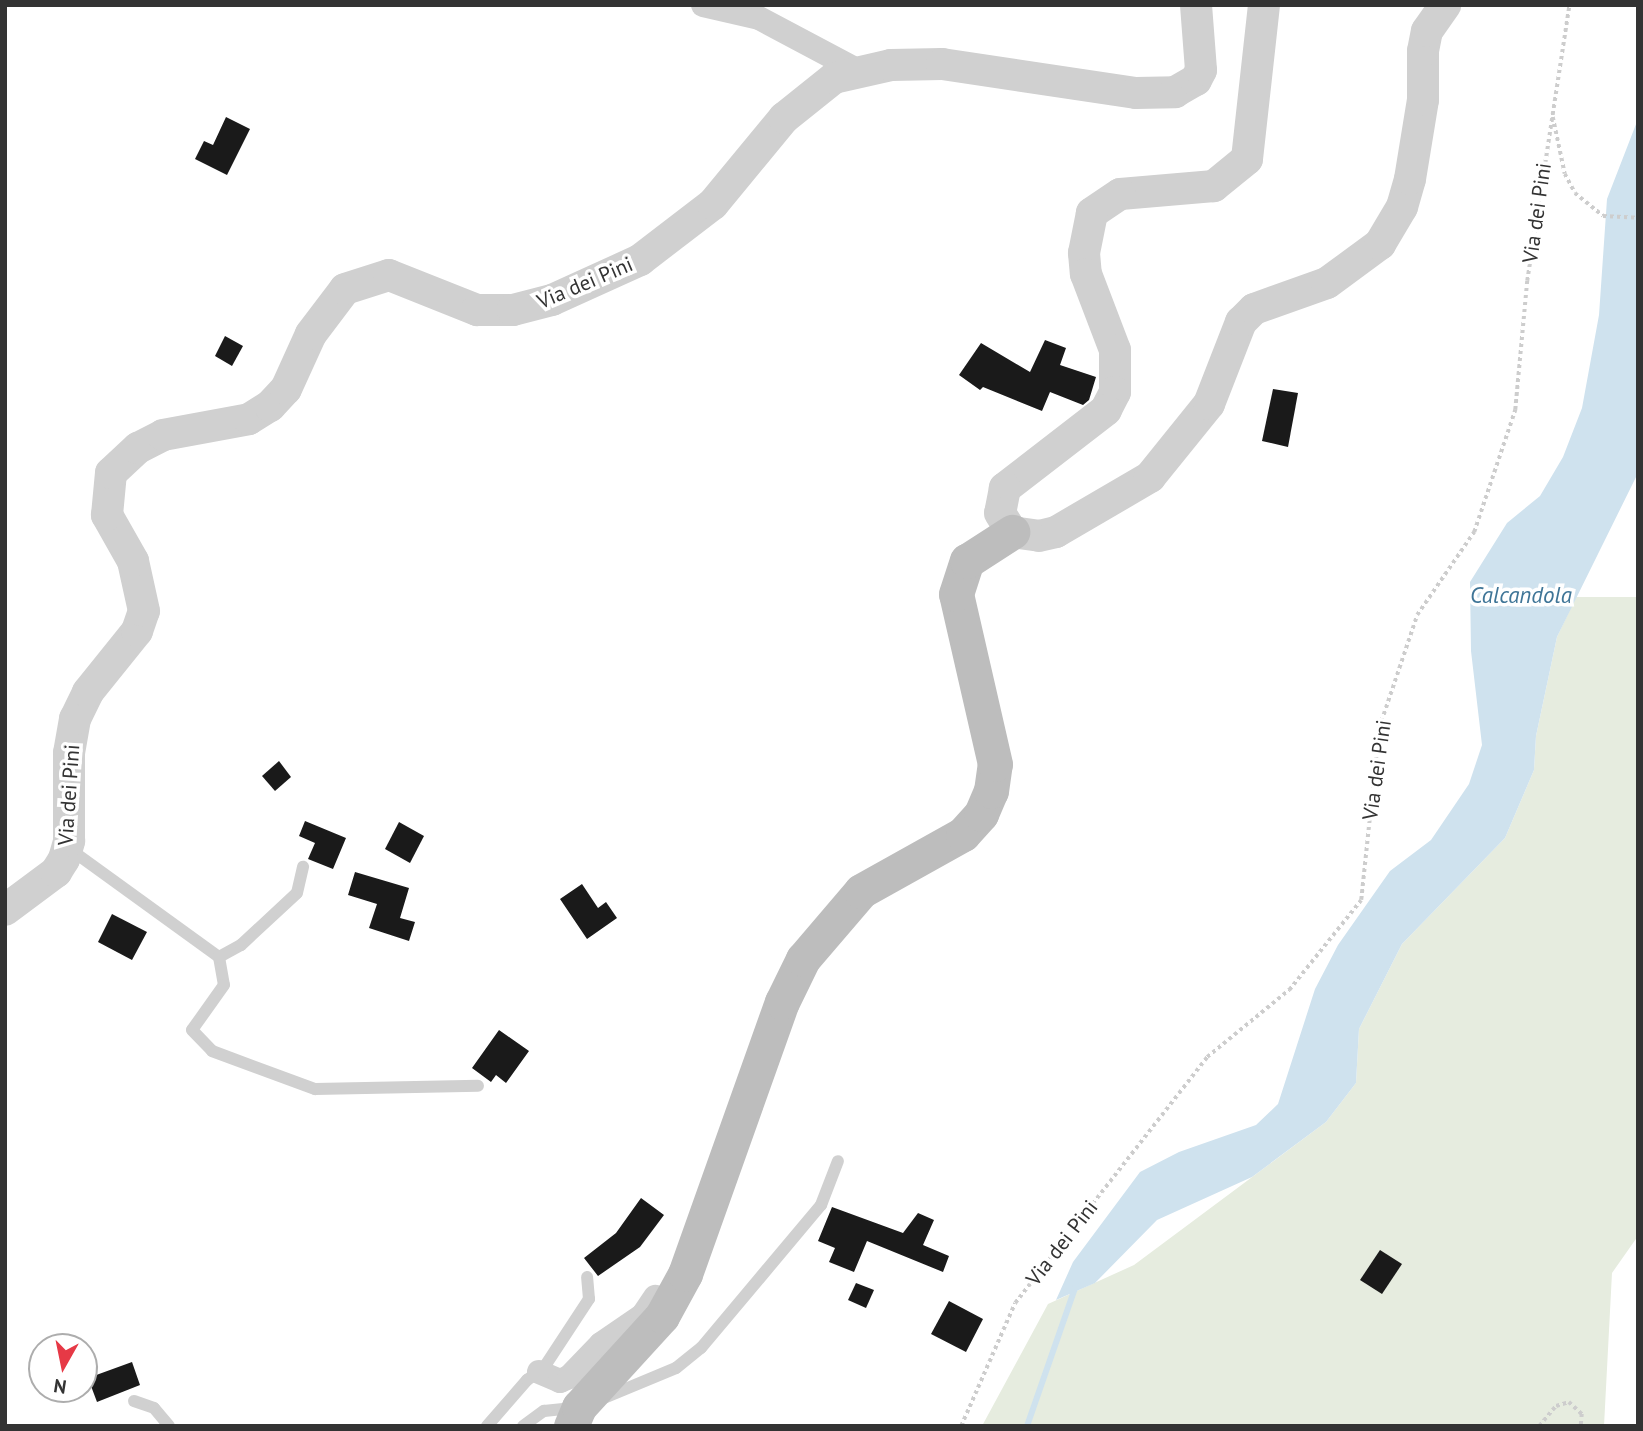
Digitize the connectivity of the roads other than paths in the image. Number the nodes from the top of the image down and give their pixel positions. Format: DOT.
graph roads {
  1 [pos="704,5"];
  2 [pos="1196,5"];
  3 [pos="1264,5"];
  4 [pos="1445,5"];
  5 [pos="857,70"];
  6 [pos="1012,532"];
  7 [pos="67,847"];
  8 [pos="303,867"];
  9 [pos="5,910"];
  10 [pos="219,957"];
  11 [pos="478,1086"];
  12 [pos="838,1161"];
  13 [pos="704,1223"];
  14 [pos="587,1277"];
  15 [pos="539,1372"];
  16 [pos="134,1401"];
  17 [pos="575,1416"];
  18 [pos="169,1426"];
  19 [pos="487,1426"];
  20 [pos="523,1426"];
  1 -- 5 [label="street"];
  2 -- 5 [label="street, Via dei Pini"];
  3 -- 6 [label="street"];
  4 -- 6 [label="street"];
  5 -- 7 [label="street, Via dei Pini"];
  6 -- 13 [label="main road"];
  7 -- 9 [label="street, Via dei Pini"];
  7 -- 10 [label="lane"];
  8 -- 10 [label="lane"];
  10 -- 11 [label="lane"];
  12 -- 17 [label="lane"];
  13 -- 15 [label="street"];
  13 -- 17 [label="main road"];
  14 -- 15 [label="lane"];
  15 -- 19 [label="lane"];
  16 -- 18 [label="lane"];
  17 -- 20 [label="lane"];
}
